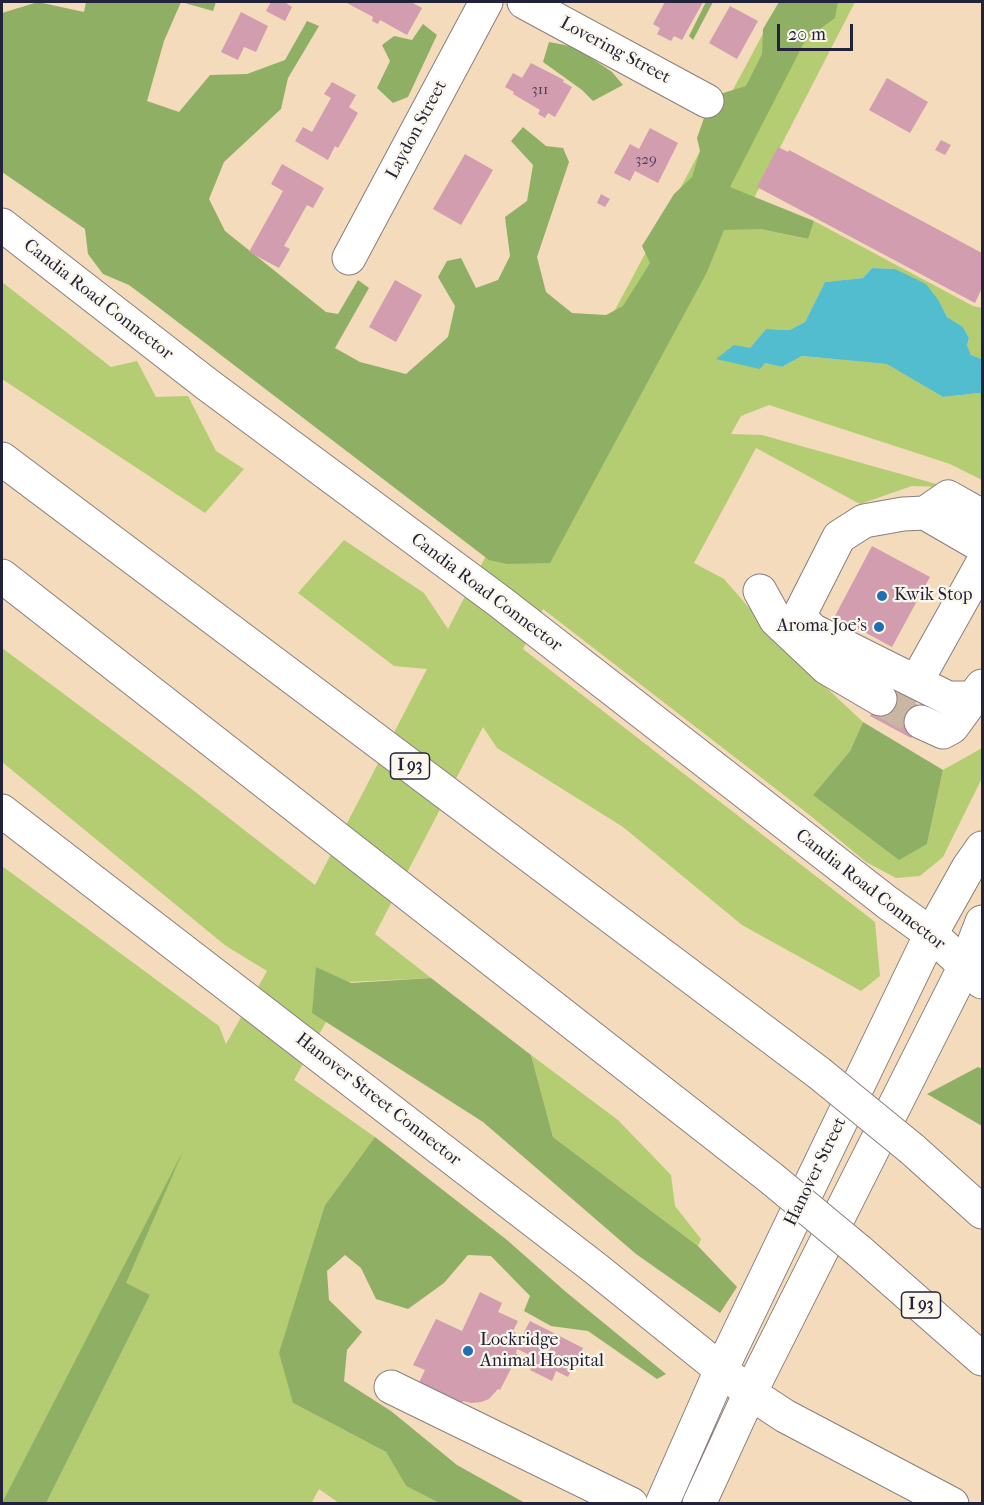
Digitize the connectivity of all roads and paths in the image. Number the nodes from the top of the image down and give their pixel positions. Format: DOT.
graph roads {
  1 [pos="486,2"];
  2 [pos="524,2"];
  3 [pos="707,101"];
  4 [pos="2,225"];
  5 [pos="349,258"];
  6 [pos="2,459"];
  7 [pos="926,513"];
  8 [pos="982,516"];
  9 [pos="982,546"];
  10 [pos="982,564"];
  11 [pos="2,576"];
  12 [pos="760,591"];
  13 [pos="916,682"];
  14 [pos="978,692"];
  15 [pos="880,699"];
  16 [pos="921,722"];
  17 [pos="2,812"];
  18 [pos="982,848"];
  19 [pos="982,922"];
  20 [pos="931,934"];
  21 [pos="974,974"];
  22 [pos="912,1149"];
  23 [pos="982,1195"];
  24 [pos="982,1212"];
  25 [pos="982,1359"];
  26 [pos="721,1370"];
  27 [pos="391,1387"];
  28 [pos="750,1393"];
  29 [pos="631,1503"];
  30 [pos="662,1503"];
  31 [pos="699,1503"];
  32 [pos="952,1503"];
  1 -- 5 [label="main road, Laydon Street"];
  2 -- 3 [label="main road, Lovering Street"];
  4 -- 20 [label="main road, Candia Road Connector"];
  6 -- 22 [label="main road, I 93, bridge"];
  7 -- 8 [label="main road"];
  7 -- 9 [label="main road"];
  7 -- 13 [label="main road"];
  10 -- 13 [label="main road"];
  11 -- 25 [label="main road, I 93, bridge"];
  12 -- 15 [label="main road"];
  13 -- 14 [label="main road"];
  14 -- 16 [label="main road"];
  17 -- 26 [label="main road, Hanover Street Connector"];
  18 -- 20 [label="main road, Hanover Street"];
  19 -- 21 [label="main road"];
  20 -- 21 [label="main road, Candia Road Connector"];
  20 -- 26 [label="main road, Hanover Street"];
  21 -- 28 [label="main road"];
  22 -- 23 [label="main road, I 93"];
  22 -- 24 [label="main road"];
  26 -- 28 [label="main road, Hanover Street Connector"];
  26 -- 30 [label="main road, Hanover Street"];
  27 -- 29 [label="main road"];
  28 -- 31 [label="main road"];
  28 -- 32 [label="main road, Hanover Street Connector"];
}
